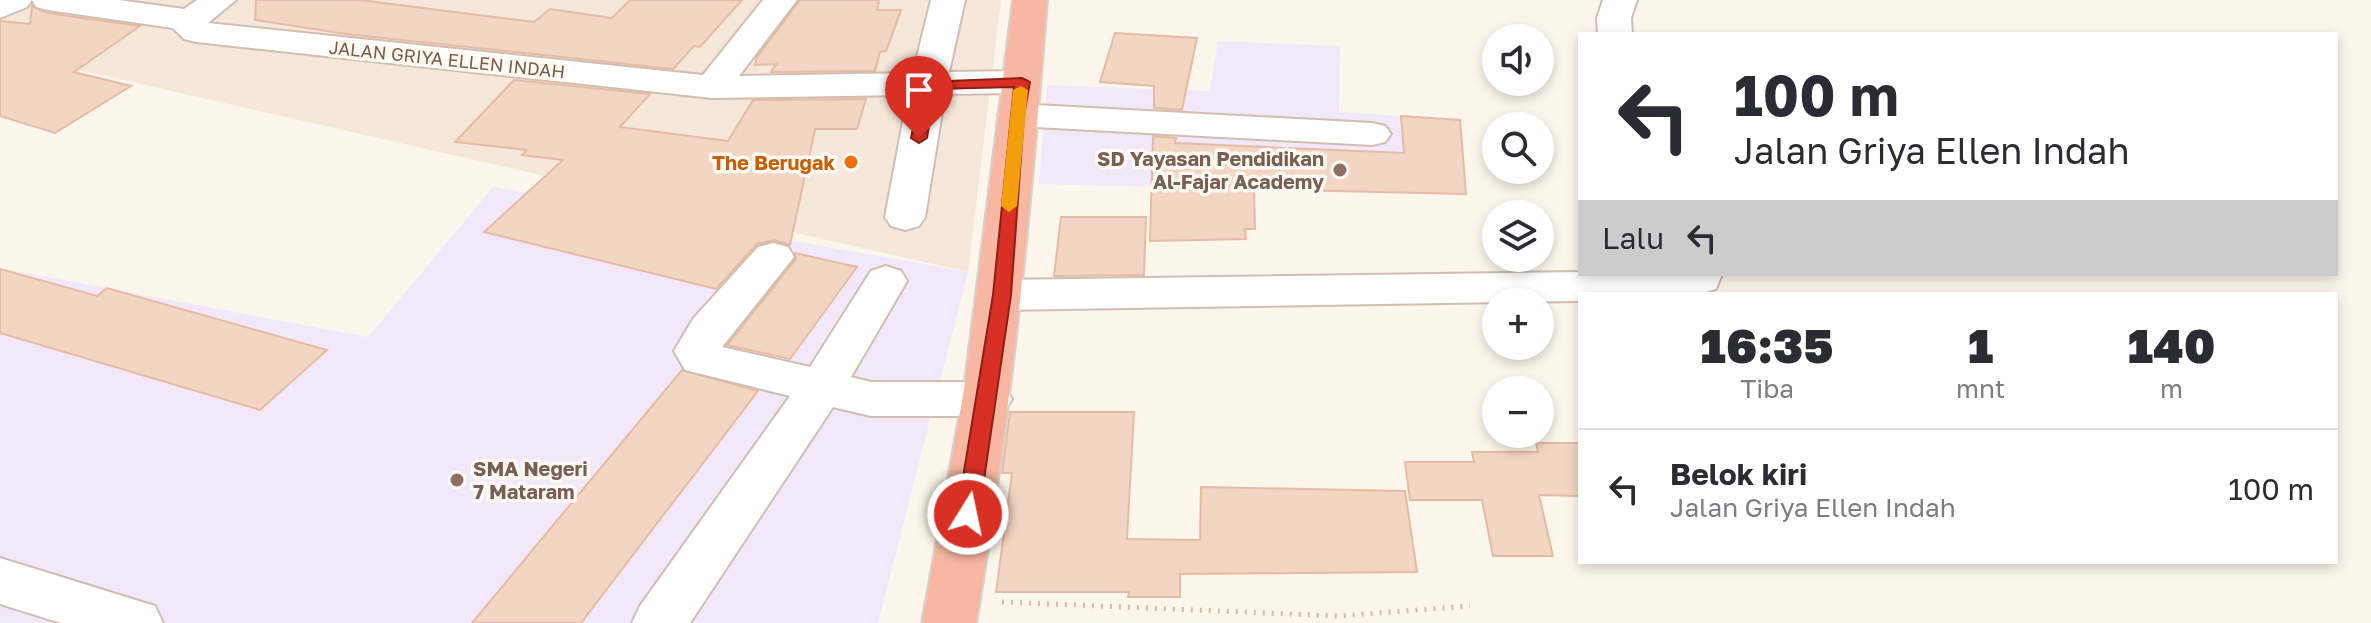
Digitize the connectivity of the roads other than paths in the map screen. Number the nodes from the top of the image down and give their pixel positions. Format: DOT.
graph roads {
  1 [pos="15,0"];
  2 [pos="48,0"];
  3 [pos="219,0"];
  4 [pos="780,0"];
  5 [pos="948,0"];
  6 [pos="1030,0"];
  7 [pos="1620,0"];
  8 [pos="0,8"];
  9 [pos="190,20"];
  10 [pos="1615,32"];
  11 [pos="712,87"];
  12 [pos="980,90"];
  13 [pos="1372,134"];
  14 [pos="905,217"];
  15 [pos="773,257"];
  16 [pos="1701,276"];
  17 [pos="886,281"];
  18 [pos="1002,295"];
  19 [pos="820,389"];
  20 [pos="988,399"];
  21 [pos="0,581"];
  22 [pos="951,612"];
  23 [pos="136,623"];
  24 [pos="659,623"];
  1 -- 8 [label="street"];
  2 -- 9 [label="street"];
  3 -- 9 [label="street"];
  4 -- 11 [label="street"];
  5 -- 12 [label="street"];
  6 -- 12 [label="highway"];
  7 -- 10 [label="street"];
  9 -- 11 [label="street, JALAN GRIYA ELLEN INDAH"];
  11 -- 12 [label="street, JALAN GRIYA ELLEN INDAH"];
  12 -- 13 [label="street, JALAN GRIYA ELLEN INDAH"];
  12 -- 14 [label="street"];
  12 -- 18 [label="highway"];
  15 -- 19 [label="street"];
  16 -- 18 [label="street"];
  17 -- 19 [label="street"];
  18 -- 20 [label="highway"];
  19 -- 20 [label="street"];
  19 -- 24 [label="street"];
  20 -- 22 [label="highway"];
  21 -- 23 [label="street"];
}
